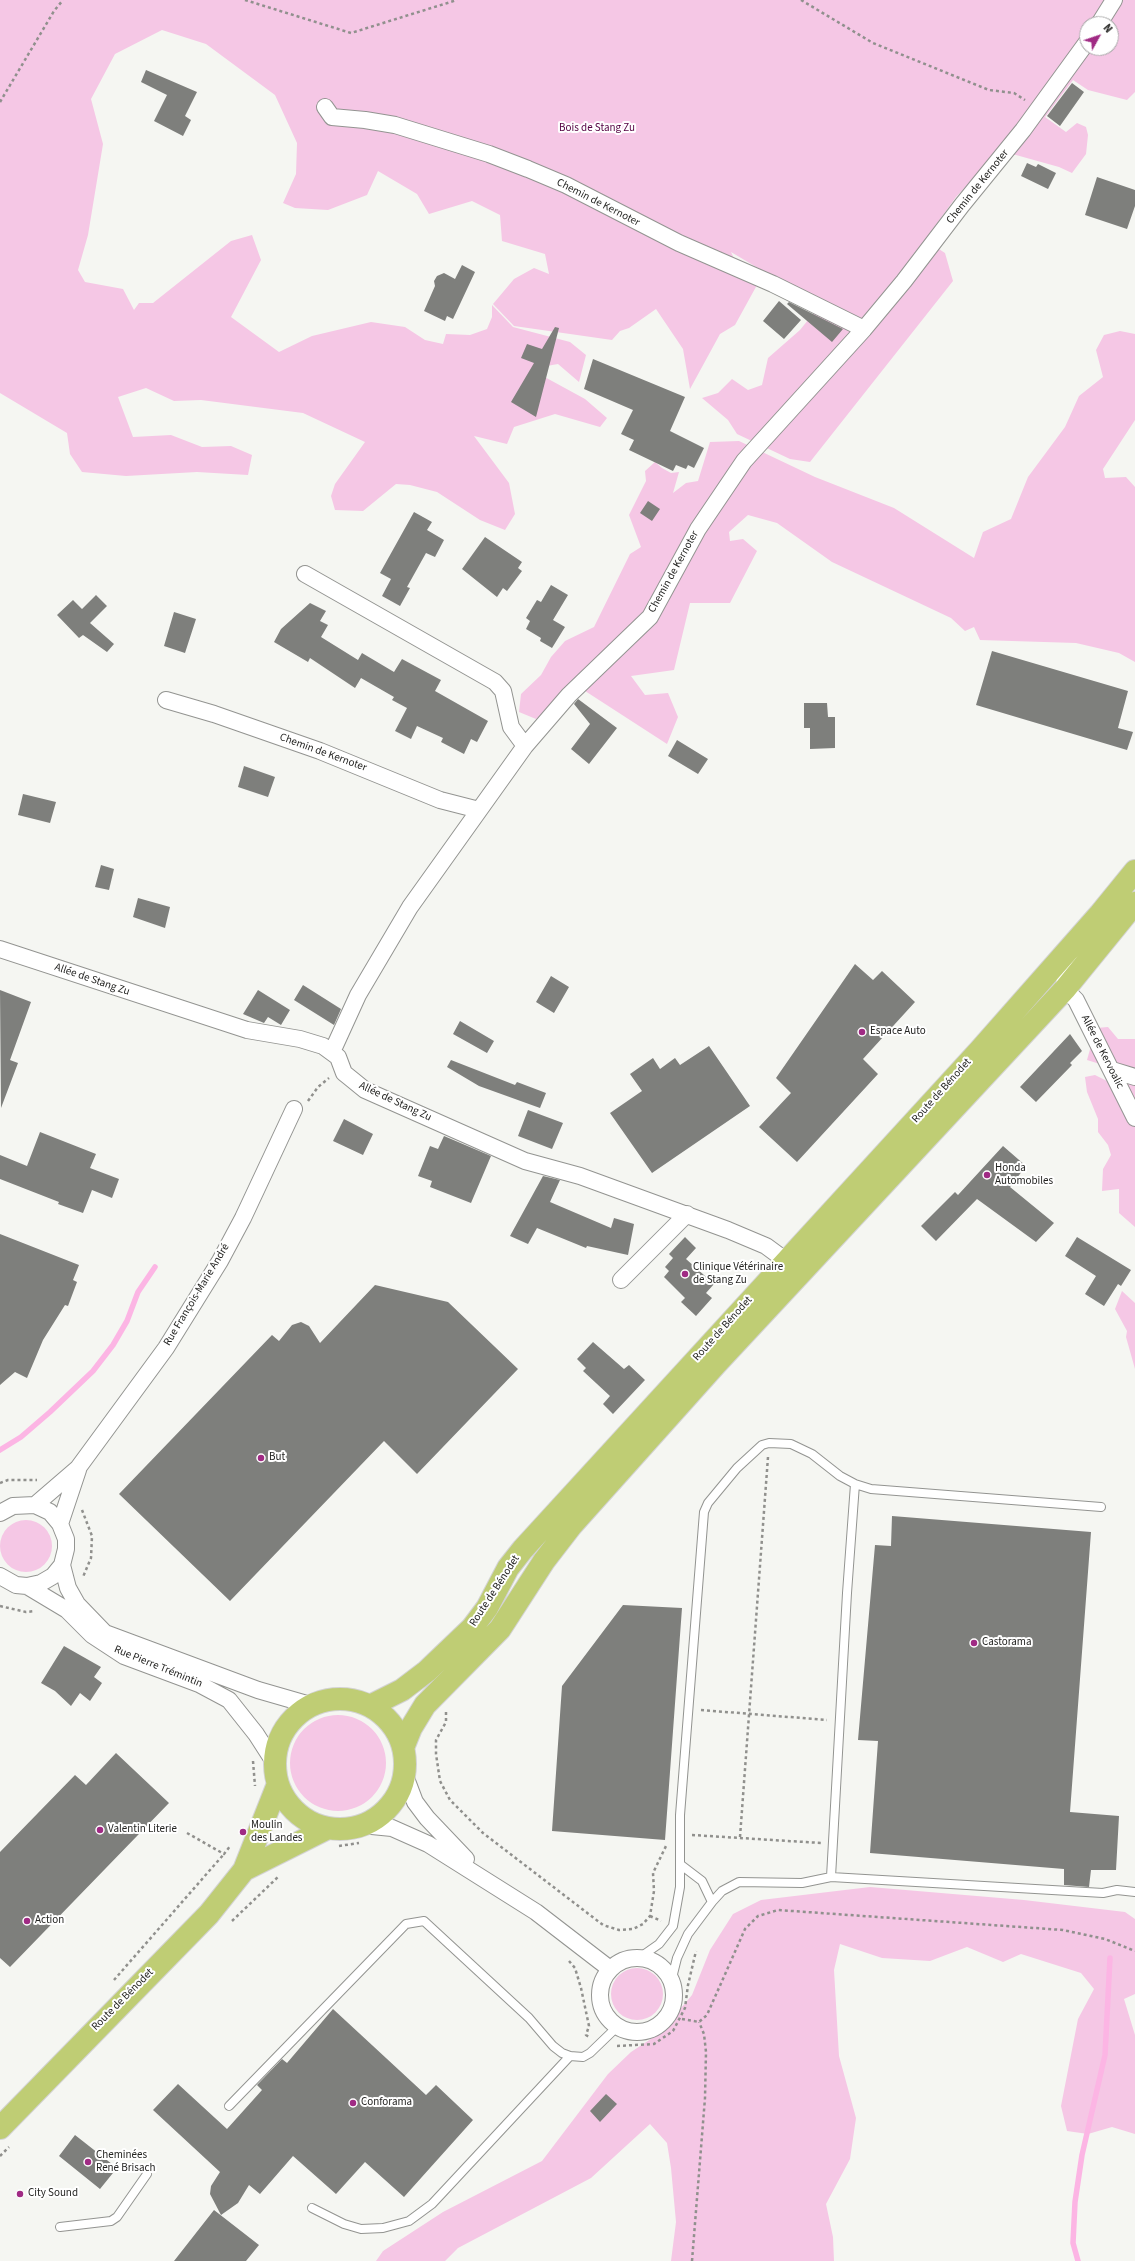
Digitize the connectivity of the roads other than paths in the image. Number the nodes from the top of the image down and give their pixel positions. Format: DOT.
graph roads {
  1 [pos="1114,0"];
  2 [pos="1104,16"];
  3 [pos="1079,53"];
  4 [pos="325,107"];
  5 [pos="864,329"];
  6 [pos="305,574"];
  7 [pos="166,700"];
  8 [pos="525,746"];
  9 [pos="478,810"];
  10 [pos="1135,871"];
  11 [pos="1129,899"];
  12 [pos="1100,914"];
  13 [pos="0,950"];
  14 [pos="1065,989"];
  15 [pos="332,1052"];
  16 [pos="1112,1070"];
  17 [pos="1135,1077"];
  18 [pos="294,1109"];
  19 [pos="1135,1118"];
  20 [pos="687,1214"];
  21 [pos="820,1253"];
  22 [pos="785,1260"];
  23 [pos="621,1280"];
  24 [pos="716,1364"];
  25 [pos="78,1468"];
  26 [pos="855,1484"];
  27 [pos="35,1505"];
  28 [pos="1101,1507"];
  29 [pos="0,1513"];
  30 [pos="60,1524"];
  31 [pos="62,1565"];
  32 [pos="0,1576"];
  33 [pos="27,1586"];
  34 [pos="310,1705"];
  35 [pos="370,1706"];
  36 [pos="403,1748"];
  37 [pos="274,1762"];
  38 [pos="404,1774"];
  39 [pos="278,1784"];
  40 [pos="361,1834"];
  41 [pos="330,1837"];
  42 [pos="681,1864"];
  43 [pos="244,1870"];
  44 [pos="831,1877"];
  45 [pos="504,1890"];
  46 [pos="1135,1892"];
  47 [pos="712,1902"];
  48 [pos="639,1958"];
  49 [pos="610,1969"];
  50 [pos="671,1982"];
  51 [pos="617,2026"];
  52 [pos="570,2056"];
  53 [pos="229,2106"];
  54 [pos="0,2128"];
  55 [pos="147,2174"];
  56 [pos="312,2208"];
  57 [pos="60,2227"];
  1 -- 2 [label="street"];
  3 -- 5 [label="street, Chemin de Kernoter"];
  4 -- 5 [label="street, Chemin de Kernoter"];
  5 -- 8 [label="street, Chemin de Kernoter"];
  6 -- 8 [label="street"];
  7 -- 9 [label="street, Chemin de Kernoter"];
  8 -- 9 [label="street, Chemin de Kernoter"];
  9 -- 15 [label="street, Chemin de Kernoter"];
  10 -- 11 [label="main road, Route de Bénodet"];
  11 -- 12 [label="main road, Route de Bénodet"];
  11 -- 14 [label="main road, Route de Bénodet"];
  12 -- 14 [label="street"];
  12 -- 22 [label="main road, Route de Bénodet"];
  13 -- 15 [label="street, Allée de Stang Zu"];
  14 -- 16 [label="street, Allée de Kervoalic"];
  14 -- 21 [label="main road, Route de Bénodet"];
  15 -- 20 [label="street, Allée de Stang Zu"];
  16 -- 17 [label="street"];
  16 -- 19 [label="street, Allée de Kervoalic"];
  18 -- 25 [label="street, Rue François-Marie André"];
  20 -- 22 [label="street, Allée de Stang Zu"];
  20 -- 23 [label="street"];
  21 -- 22 [label="street"];
  21 -- 24 [label="main road, Route de Bénodet"];
  22 -- 24 [label="street"];
  22 -- 35 [label="main road, Route de Bénodet"];
  24 -- 36 [label="main road, Route de Bénodet"];
  25 -- 27 [label="street, Rue François-Marie André"];
  25 -- 30 [label="street, Rue François-Marie André"];
  26 -- 28 [label="lane"];
  26 -- 42 [label="lane"];
  26 -- 44 [label="lane"];
  27 -- 29 [label="street"];
  27 -- 30 [label="street"];
  30 -- 31 [label="street"];
  31 -- 33 [label="street"];
  31 -- 34 [label="street, Rue Pierre Trémintin"];
  32 -- 33 [label="street, Rue Pierre Trémintin"];
  33 -- 37 [label="street, Rue Pierre Trémintin"];
  34 -- 35 [label="main road"];
  34 -- 37 [label="main road"];
  35 -- 36 [label="main road"];
  36 -- 38 [label="main road"];
  37 -- 39 [label="main road"];
  38 -- 40 [label="main road"];
  38 -- 45 [label="street"];
  39 -- 41 [label="main road"];
  39 -- 43 [label="main road, Route de Bénodet"];
  40 -- 41 [label="main road"];
  40 -- 45 [label="street"];
  41 -- 43 [label="main road, Route de Bénodet"];
  42 -- 47 [label="lane"];
  42 -- 48 [label="lane"];
  43 -- 54 [label="main road, Route de Bénodet"];
  44 -- 46 [label="lane"];
  44 -- 47 [label="lane"];
  45 -- 49 [label="street"];
  47 -- 50 [label="lane"];
  48 -- 49 [label="street"];
  48 -- 50 [label="street"];
  49 -- 51 [label="street"];
  50 -- 51 [label="street"];
  51 -- 52 [label="lane"];
  52 -- 53 [label="lane"];
  52 -- 56 [label="lane"];
  55 -- 57 [label="lane"];
}
